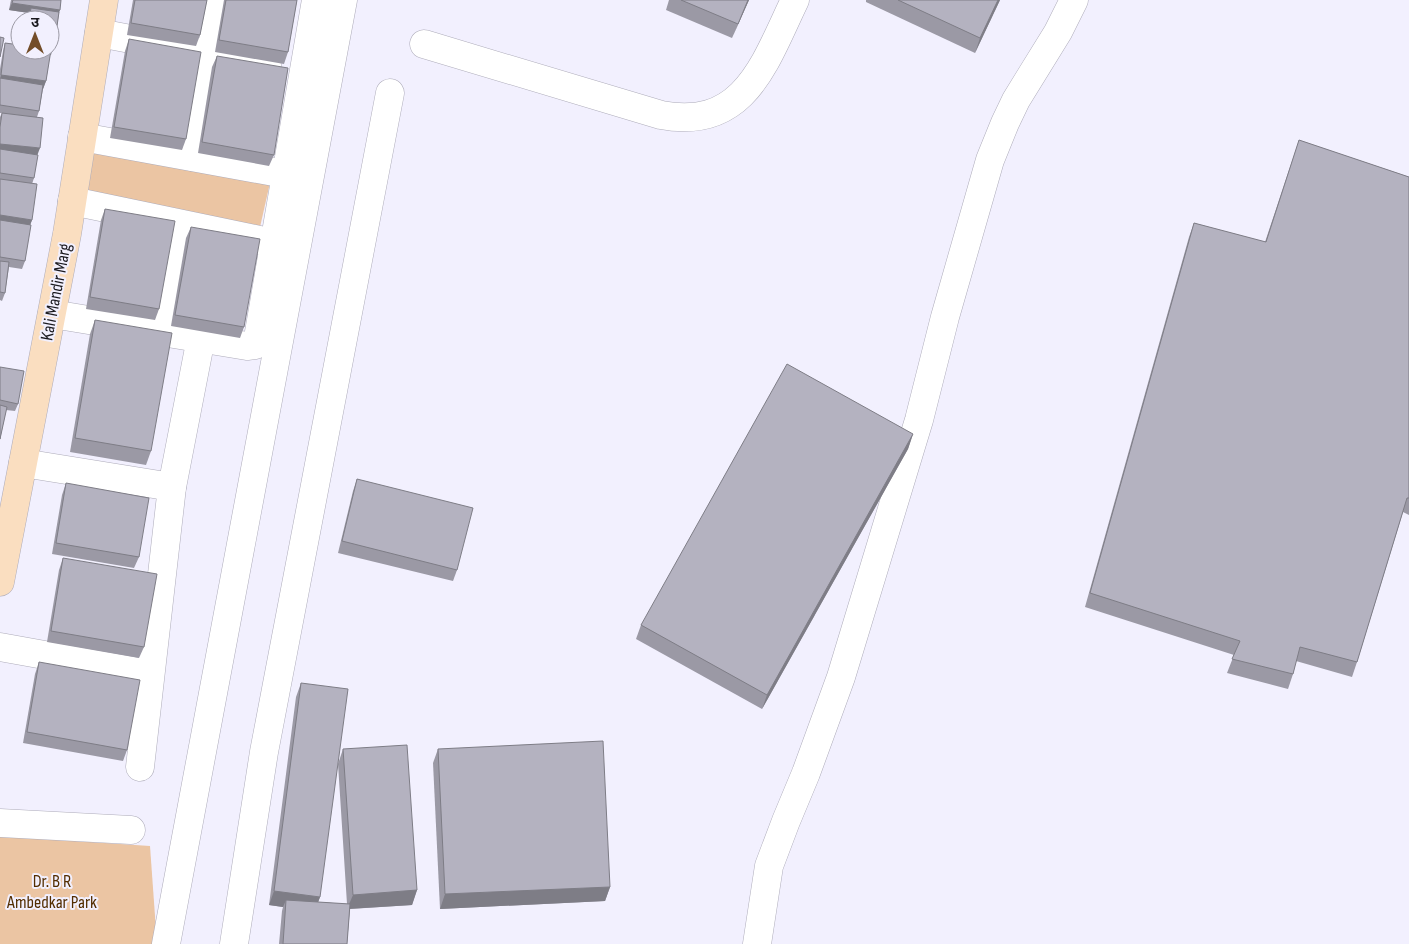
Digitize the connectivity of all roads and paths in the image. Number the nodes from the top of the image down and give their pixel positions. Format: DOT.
graph roads {
  1 [pos="104,0"];
  2 [pos="220,0"];
  3 [pos="316,0"];
  4 [pos="342,0"];
  5 [pos="795,0"];
  6 [pos="1074,0"];
  7 [pos="99,33"];
  8 [pos="424,44"];
  9 [pos="211,54"];
  10 [pos="303,72"];
  11 [pos="390,93"];
  12 [pos="82,137"];
  13 [pos="193,157"];
  14 [pos="286,174"];
  15 [pos="72,201"];
  16 [pos="180,224"];
  17 [pos="274,243"];
  18 [pos="52,314"];
  19 [pos="159,332"];
  20 [pos="201,338"];
  21 [pos="23,463"];
  22 [pos="172,487"];
  23 [pos="0,582"];
  24 [pos="0,648"];
  25 [pos="150,674"];
  26 [pos="140,767"];
  27 [pos="0,823"];
  28 [pos="131,830"];
  29 [pos="166,944"];
  30 [pos="234,944"];
  31 [pos="757,944"];
  1 -- 7 [label="street, Kali Mandir Marg"];
  2 -- 9 [label="street"];
  3 -- 10 [label="street"];
  4 -- 29 [label="street"];
  5 -- 8 [label="street"];
  6 -- 31 [label="street"];
  7 -- 9 [label="street"];
  7 -- 12 [label="street, Kali Mandir Marg"];
  9 -- 10 [label="street"];
  9 -- 13 [label="street"];
  10 -- 14 [label="street"];
  11 -- 30 [label="street"];
  12 -- 13 [label="street"];
  12 -- 15 [label="street, Kali Mandir Marg"];
  13 -- 14 [label="street"];
  14 -- 17 [label="street"];
  15 -- 16 [label="street"];
  15 -- 18 [label="street, Kali Mandir Marg"];
  16 -- 17 [label="street"];
  16 -- 19 [label="street"];
  17 -- 20 [label="street"];
  18 -- 19 [label="street"];
  18 -- 21 [label="street, Kali Mandir Marg"];
  19 -- 20 [label="street"];
  20 -- 22 [label="street"];
  21 -- 22 [label="street"];
  21 -- 23 [label="street, Kali Mandir Marg"];
  22 -- 25 [label="street"];
  24 -- 25 [label="street"];
  25 -- 26 [label="street"];
  27 -- 28 [label="street"];
}
